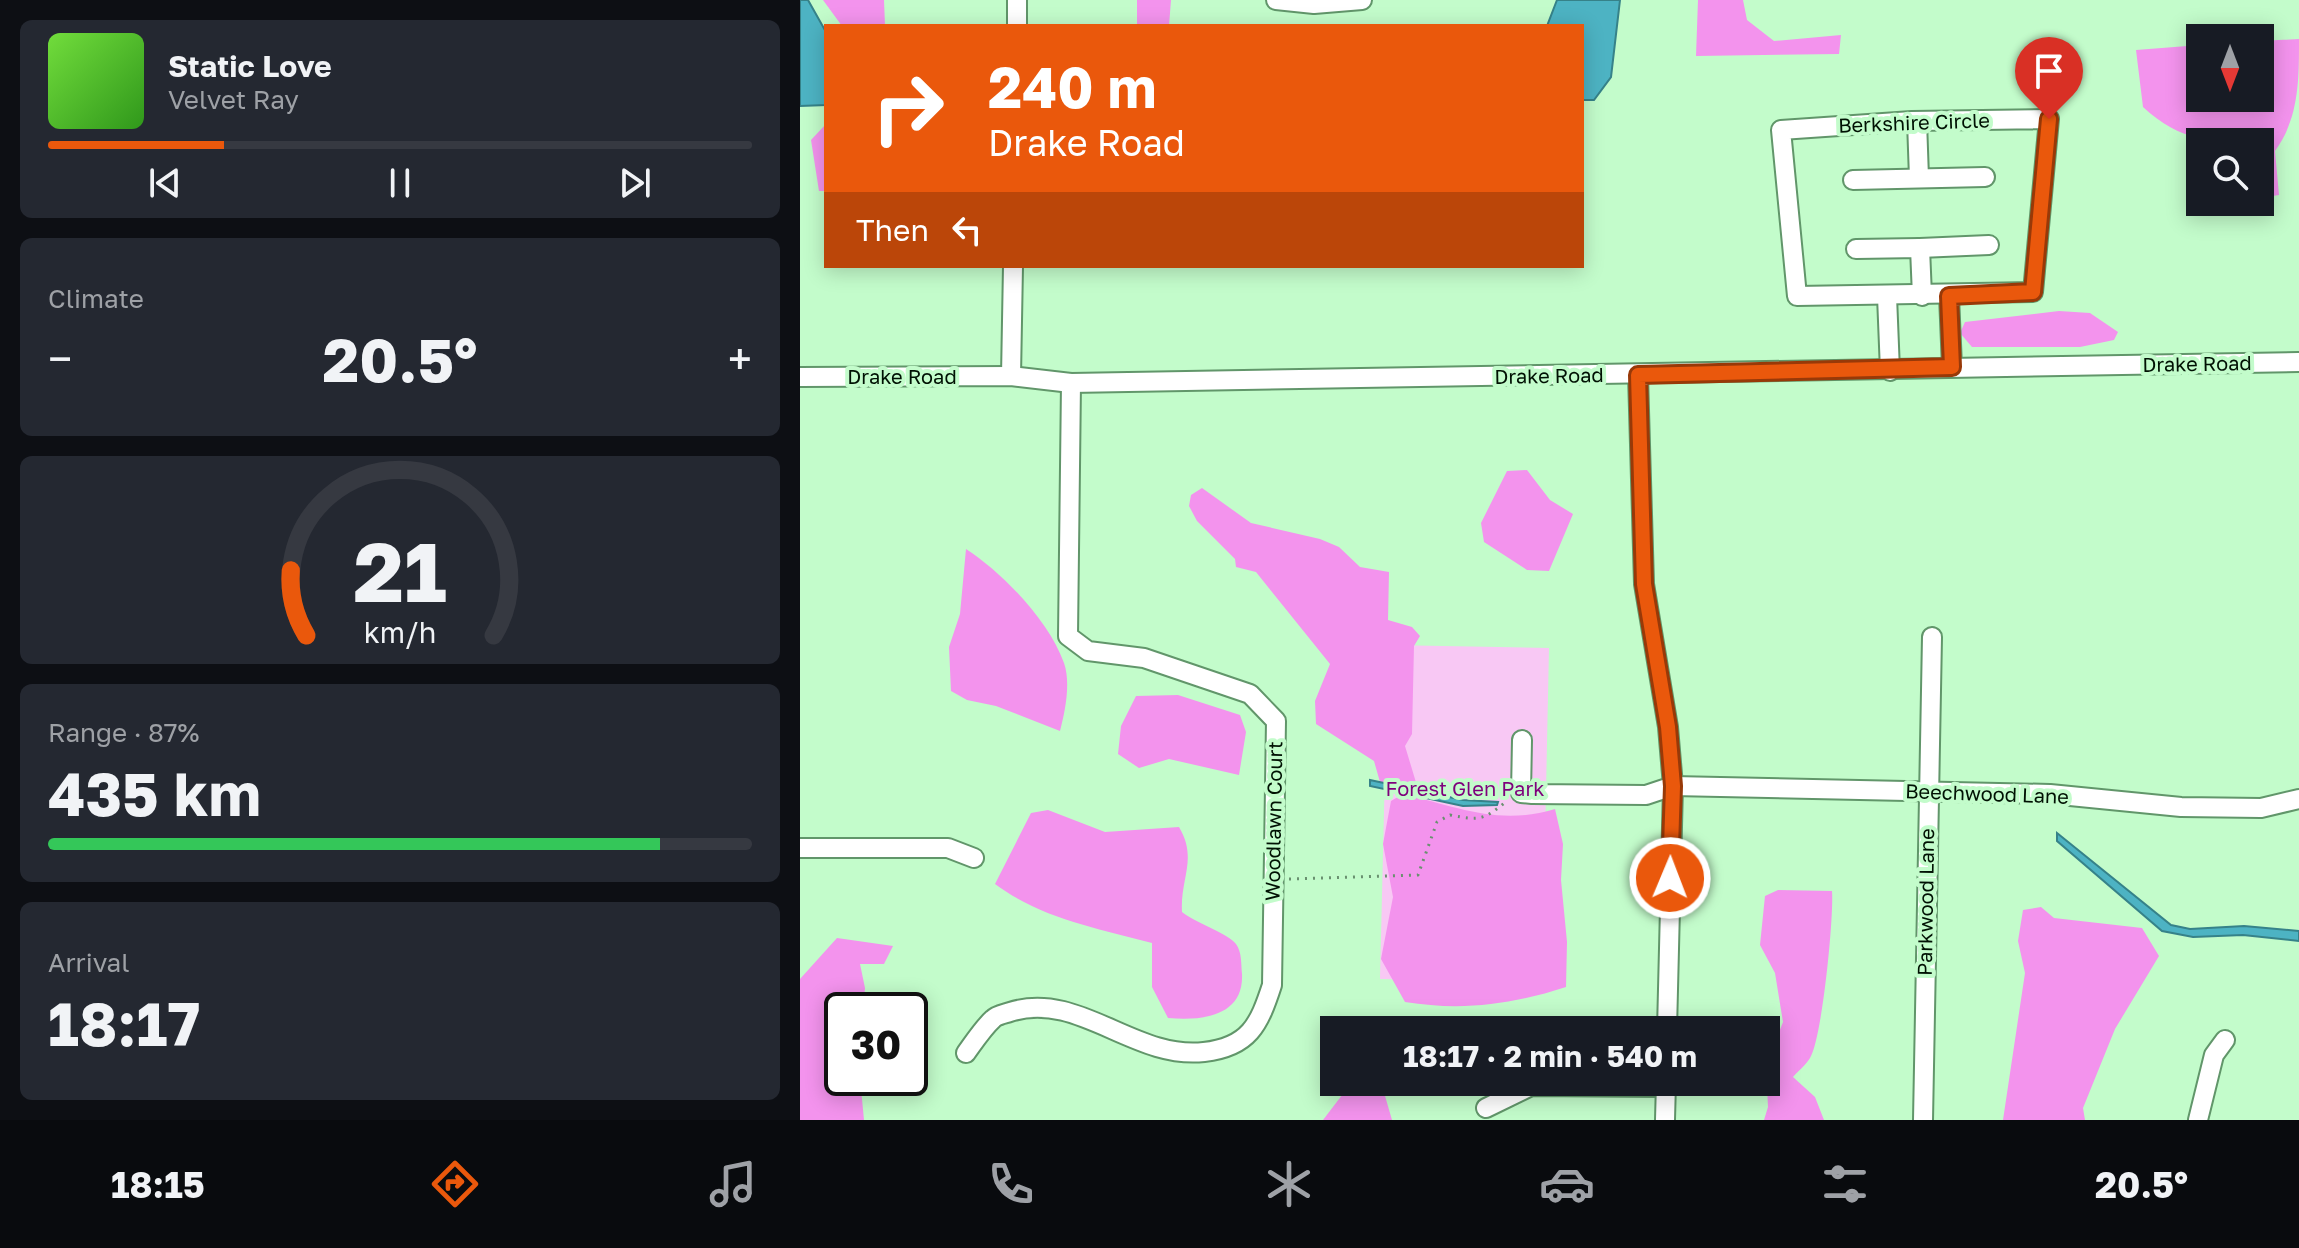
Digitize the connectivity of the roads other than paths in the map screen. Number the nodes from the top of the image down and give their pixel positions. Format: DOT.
graph roads {
  1 [pos="1017,0"];
  2 [pos="1276,0"];
  3 [pos="1362,0"];
  4 [pos="1017,24"];
  5 [pos="1917,121"];
  6 [pos="1985,177"];
  7 [pos="1919,178"];
  8 [pos="1853,180"];
  9 [pos="1989,245"];
  10 [pos="1920,248"];
  11 [pos="1856,249"];
  12 [pos="1013,268"];
  13 [pos="1887,296"];
  14 [pos="1922,296"];
  15 [pos="1949,296"];
  16 [pos="2299,362"];
  17 [pos="1952,367"];
  18 [pos="1890,371"];
  19 [pos="1638,375"];
  20 [pos="1011,376"];
  21 [pos="800,377"];
  22 [pos="1071,383"];
  23 [pos="1932,637"];
  24 [pos="1522,740"];
  25 [pos="1673,786"];
  26 [pos="1928,792"];
  27 [pos="2299,799"];
  28 [pos="800,848"];
  29 [pos="974,858"];
  30 [pos="1667,1016"];
  31 [pos="2225,1040"];
  32 [pos="966,1053"];
  33 [pos="1511,1096"];
  34 [pos="1666,1096"];
  35 [pos="1486,1108"];
  36 [pos="1665,1120"];
  37 [pos="1923,1120"];
  38 [pos="2198,1120"];
  1 -- 4 [label="street"];
  2 -- 3 [label="street"];
  5 -- 7 [label="street"];
  5 -- 13 [label="street, Berkshire Circle"];
  5 -- 15 [label="street, Berkshire Circle"];
  6 -- 7 [label="street"];
  7 -- 8 [label="street"];
  9 -- 10 [label="street"];
  10 -- 11 [label="street"];
  10 -- 14 [label="street"];
  12 -- 20 [label="street"];
  13 -- 14 [label="street"];
  13 -- 18 [label="street"];
  14 -- 15 [label="street"];
  15 -- 17 [label="street"];
  16 -- 17 [label="street, Drake Road"];
  17 -- 18 [label="street, Drake Road"];
  18 -- 19 [label="street, Drake Road"];
  19 -- 22 [label="street, Drake Road"];
  19 -- 25 [label="street"];
  20 -- 21 [label="street, Drake Road"];
  20 -- 22 [label="street, Drake Road"];
  22 -- 32 [label="street, Woodlawn Court"];
  23 -- 26 [label="street, Parkwood Lane"];
  24 -- 25 [label="street, Beechwood Lane"];
  25 -- 26 [label="street, Beechwood Lane"];
  25 -- 30 [label="street"];
  26 -- 27 [label="street, Beechwood Lane"];
  26 -- 37 [label="street, Parkwood Lane"];
  28 -- 29 [label="street"];
  31 -- 38 [label="street"];
  33 -- 35 [label="street"];
  34 -- 36 [label="street"];
}
